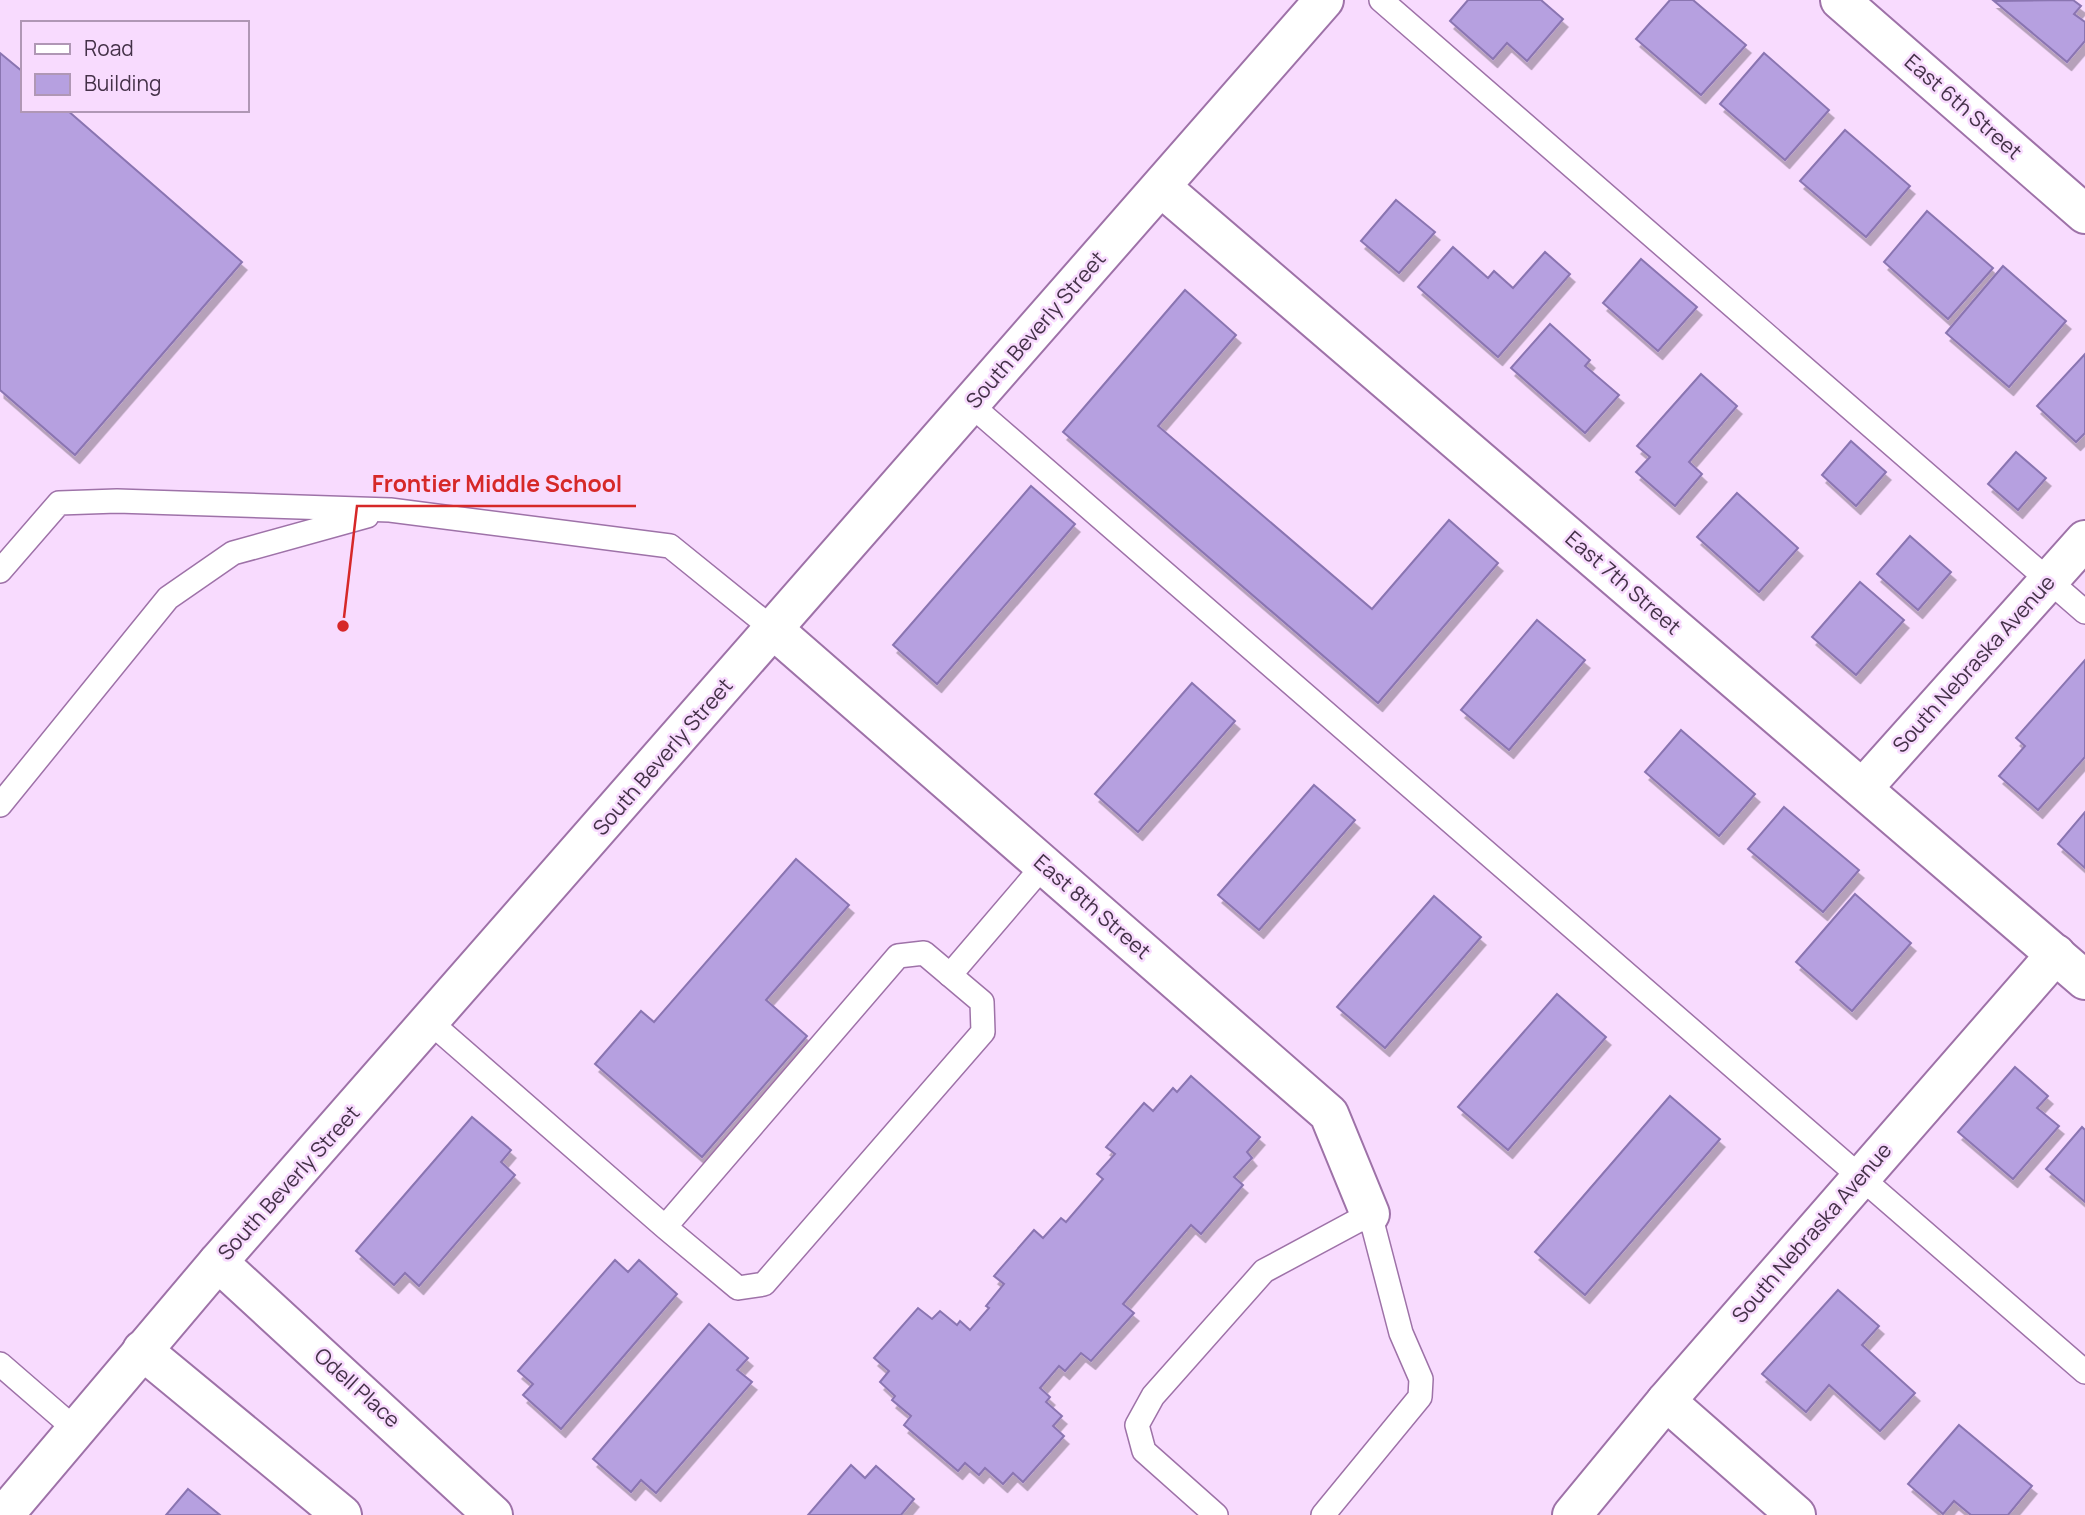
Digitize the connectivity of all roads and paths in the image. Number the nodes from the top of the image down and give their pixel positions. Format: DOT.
graph roads {
  1 [pos="1324,0"];
  2 [pos="1381,0"];
  3 [pos="1840,0"];
  4 [pos="1161,187"];
  5 [pos="2085,214"];
  6 [pos="971,405"];
  7 [pos="390,510"];
  8 [pos="2085,540"];
  9 [pos="0,570"];
  10 [pos="2049,580"];
  11 [pos="2085,612"];
  12 [pos="774,630"];
  13 [pos="1863,788"];
  14 [pos="0,805"];
  15 [pos="1044,865"];
  16 [pos="2056,954"];
  17 [pos="950,975"];
  18 [pos="2085,979"];
  19 [pos="430,1023"];
  20 [pos="1862,1176"];
  21 [pos="1370,1214"];
  22 [pos="665,1227"];
  23 [pos="218,1262"];
  24 [pos="142,1350"];
  25 [pos="0,1364"];
  26 [pos="2085,1372"];
  27 [pos="1666,1401"];
  28 [pos="75,1429"];
  29 [pos="4,1515"];
  30 [pos="342,1515"];
  31 [pos="494,1515"];
  32 [pos="1216,1515"];
  33 [pos="1322,1515"];
  34 [pos="1572,1515"];
  35 [pos="1796,1515"];
  1 -- 4 [label="street, South Beverly Street"];
  2 -- 10 [label="lane"];
  3 -- 5 [label="street, East 6th Street"];
  4 -- 6 [label="street, South Beverly Street"];
  4 -- 13 [label="street, East 7th Street"];
  6 -- 12 [label="street, South Beverly Street"];
  6 -- 20 [label="lane"];
  7 -- 9 [label="lane"];
  7 -- 12 [label="lane"];
  7 -- 14 [label="lane"];
  8 -- 10 [label="street, South Nebraska Avenue"];
  10 -- 11 [label="lane"];
  10 -- 13 [label="street, South Nebraska Avenue"];
  12 -- 15 [label="street, East 8th Street"];
  12 -- 19 [label="street, South Beverly Street"];
  13 -- 16 [label="street, East 7th Street"];
  15 -- 17 [label="lane"];
  15 -- 21 [label="street, East 8th Street"];
  16 -- 18 [label="street, East 7th Street"];
  16 -- 20 [label="street, South Nebraska Avenue"];
  17 -- 22 [label="lane"];
  17 -- 22 [label="lane"];
  19 -- 22 [label="lane"];
  19 -- 23 [label="street, South Beverly Street"];
  20 -- 26 [label="lane"];
  20 -- 27 [label="street, South Nebraska Avenue"];
  21 -- 32 [label="lane"];
  21 -- 33 [label="lane"];
  23 -- 24 [label="street, South Beverly Street"];
  23 -- 31 [label="street, Odell Place"];
  24 -- 28 [label="street, South Beverly Street"];
  24 -- 30 [label="street"];
  25 -- 28 [label="lane"];
  27 -- 34 [label="street, South Nebraska Avenue"];
  27 -- 35 [label="street"];
  28 -- 29 [label="street, South Beverly Street"];
}
